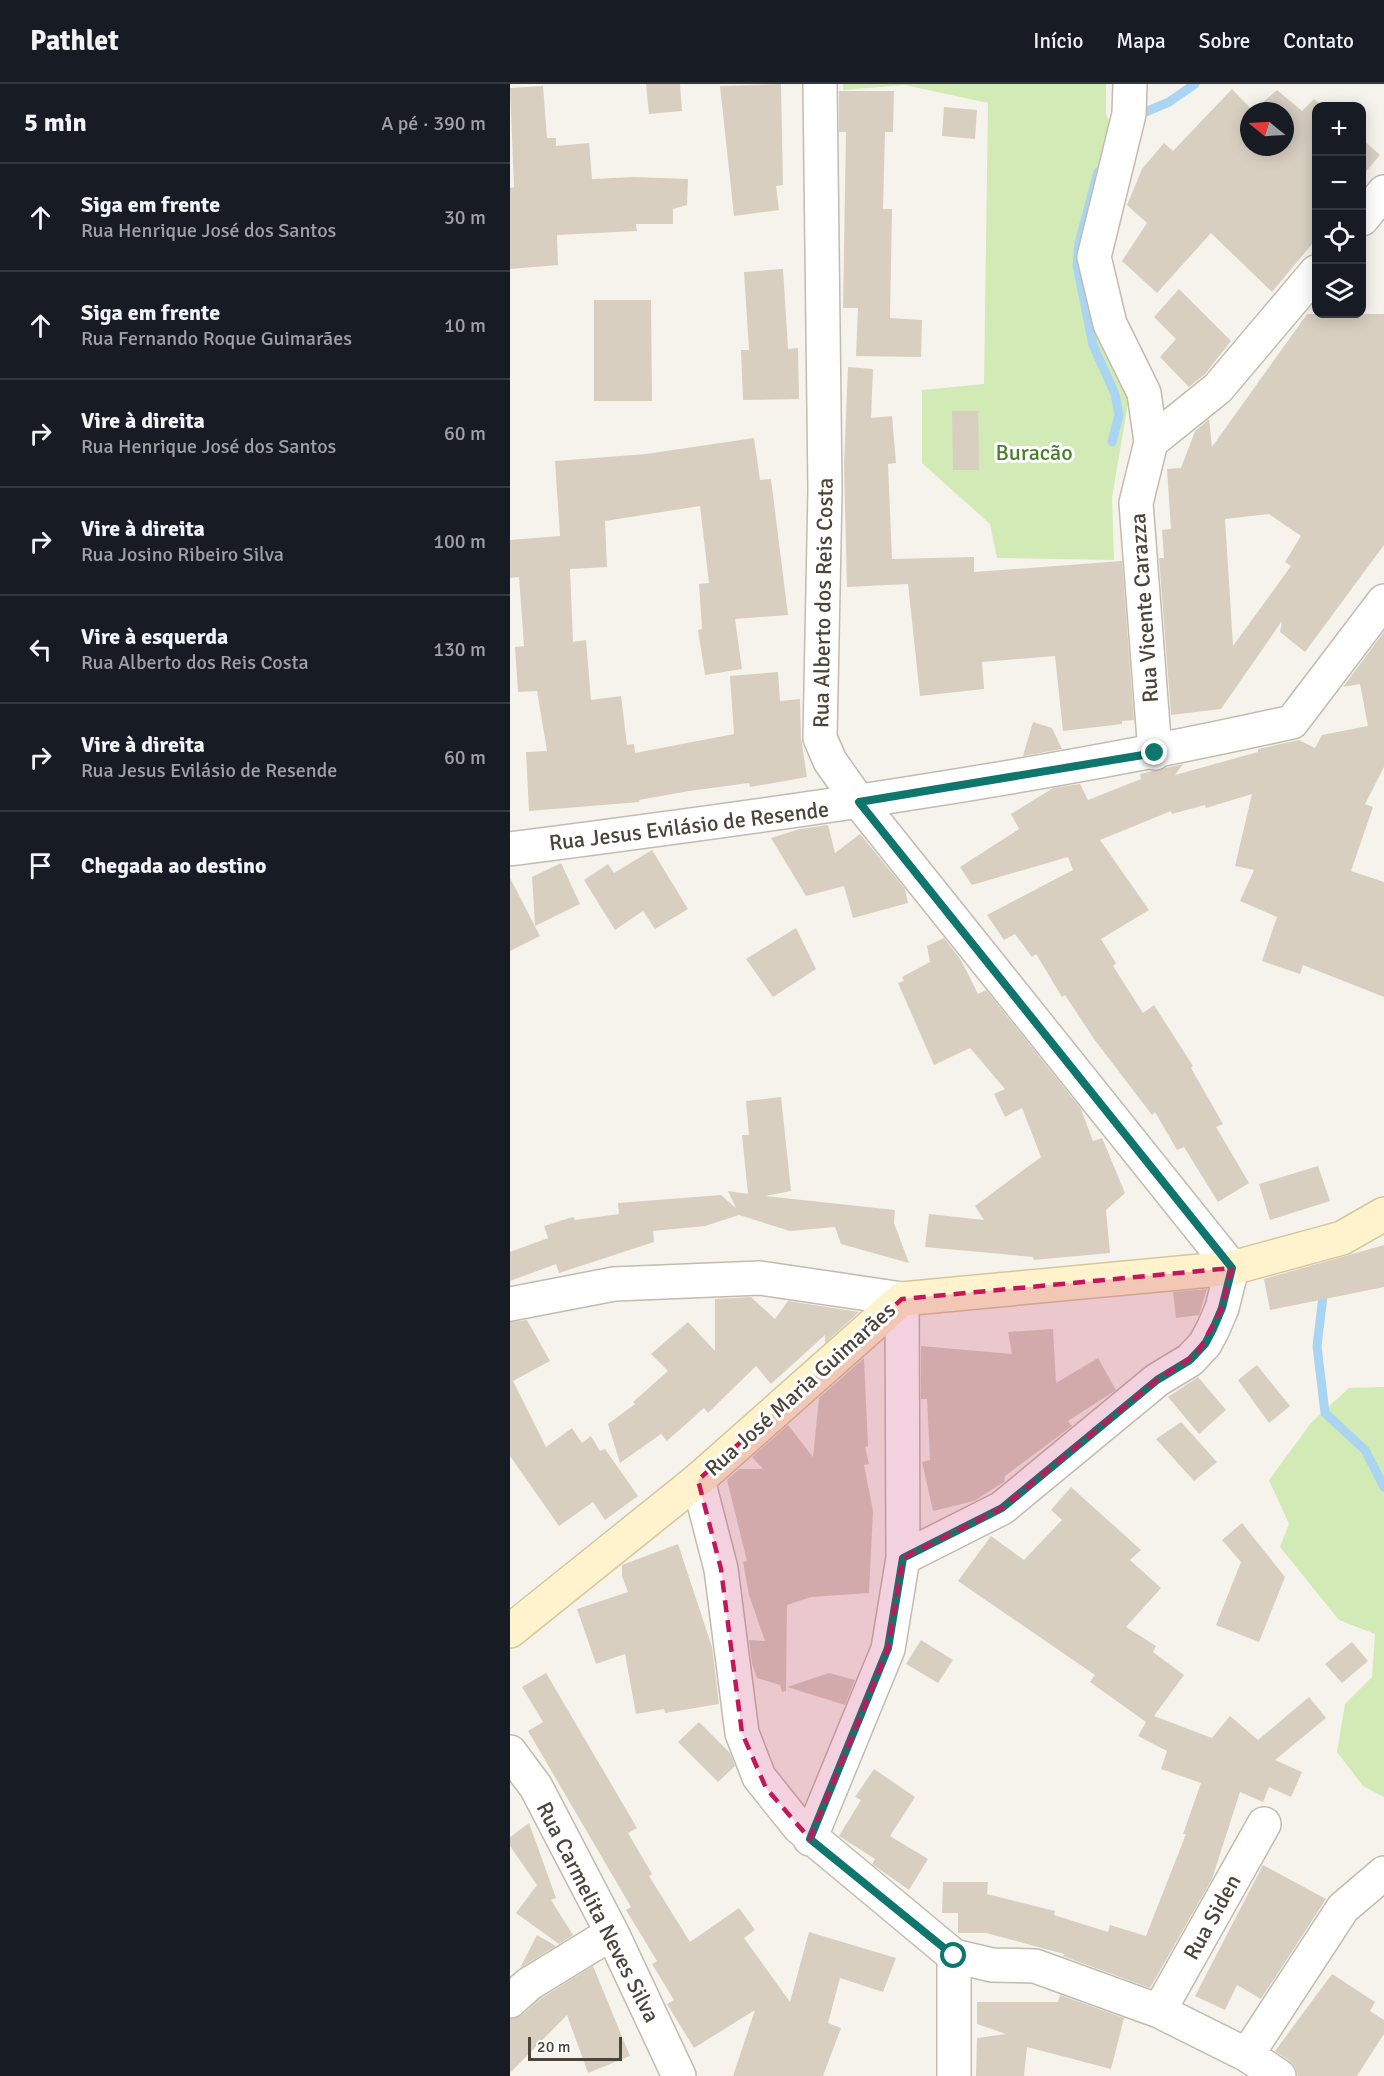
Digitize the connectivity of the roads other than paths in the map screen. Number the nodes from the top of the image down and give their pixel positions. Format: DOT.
graph roads {
  1 [pos="820,84"];
  2 [pos="1130,99"];
  3 [pos="1384,192"];
  4 [pos="1366,214"];
  5 [pos="1312,278"];
  6 [pos="1151,442"];
  7 [pos="1384,601"];
  8 [pos="1155,753"];
  9 [pos="859,802"];
  10 [pos="510,849"];
  11 [pos="1384,1214"];
  12 [pos="1232,1268"];
  13 [pos="902,1299"];
  14 [pos="510,1304"];
  15 [pos="698,1480"];
  16 [pos="903,1558"];
  17 [pos="510,1631"];
  18 [pos="510,1752"];
  19 [pos="1264,1824"];
  20 [pos="810,1839"];
  21 [pos="1384,1873"];
  22 [pos="612,1933"];
  23 [pos="954,1956"];
  24 [pos="510,2001"];
  25 [pos="1160,2011"];
  26 [pos="1247,2055"];
  27 [pos="679,2076"];
  28 [pos="954,2076"];
  29 [pos="1279,2076"];
  1 -- 9 [label="street, Rua Alberto dos Reis Costa"];
  2 -- 6 [label="street, Rua Vicente Carazza"];
  3 -- 4 [label="street"];
  5 -- 6 [label="street"];
  6 -- 8 [label="street, Rua Vicente Carazza"];
  7 -- 8 [label="street, Rua Jesus Evilásio de Resende"];
  8 -- 9 [label="street, Rua Jesus Evilásio de Resende"];
  9 -- 10 [label="street, Rua Jesus Evilásio de Resende"];
  9 -- 12 [label="street, Rua Alberto dos Reis Costa"];
  11 -- 12 [label="street, Rua José Maria Guimarães"];
  12 -- 13 [label="street, Rua José Maria Guimarães"];
  12 -- 16 [label="street"];
  13 -- 14 [label="street"];
  13 -- 15 [label="street, Rua José Maria Guimarães"];
  13 -- 16 [label="street"];
  15 -- 17 [label="street, Rua José Maria Guimarães"];
  15 -- 20 [label="street"];
  16 -- 20 [label="street"];
  18 -- 22 [label="street, Rua Carmelita Neves Silva"];
  19 -- 25 [label="street, Rua Siden"];
  20 -- 23 [label="street"];
  21 -- 26 [label="street"];
  22 -- 24 [label="street"];
  22 -- 27 [label="street, Rua Carmelita Neves Silva"];
  23 -- 25 [label="street"];
  23 -- 28 [label="street"];
  25 -- 26 [label="street"];
  26 -- 29 [label="street"];
}
